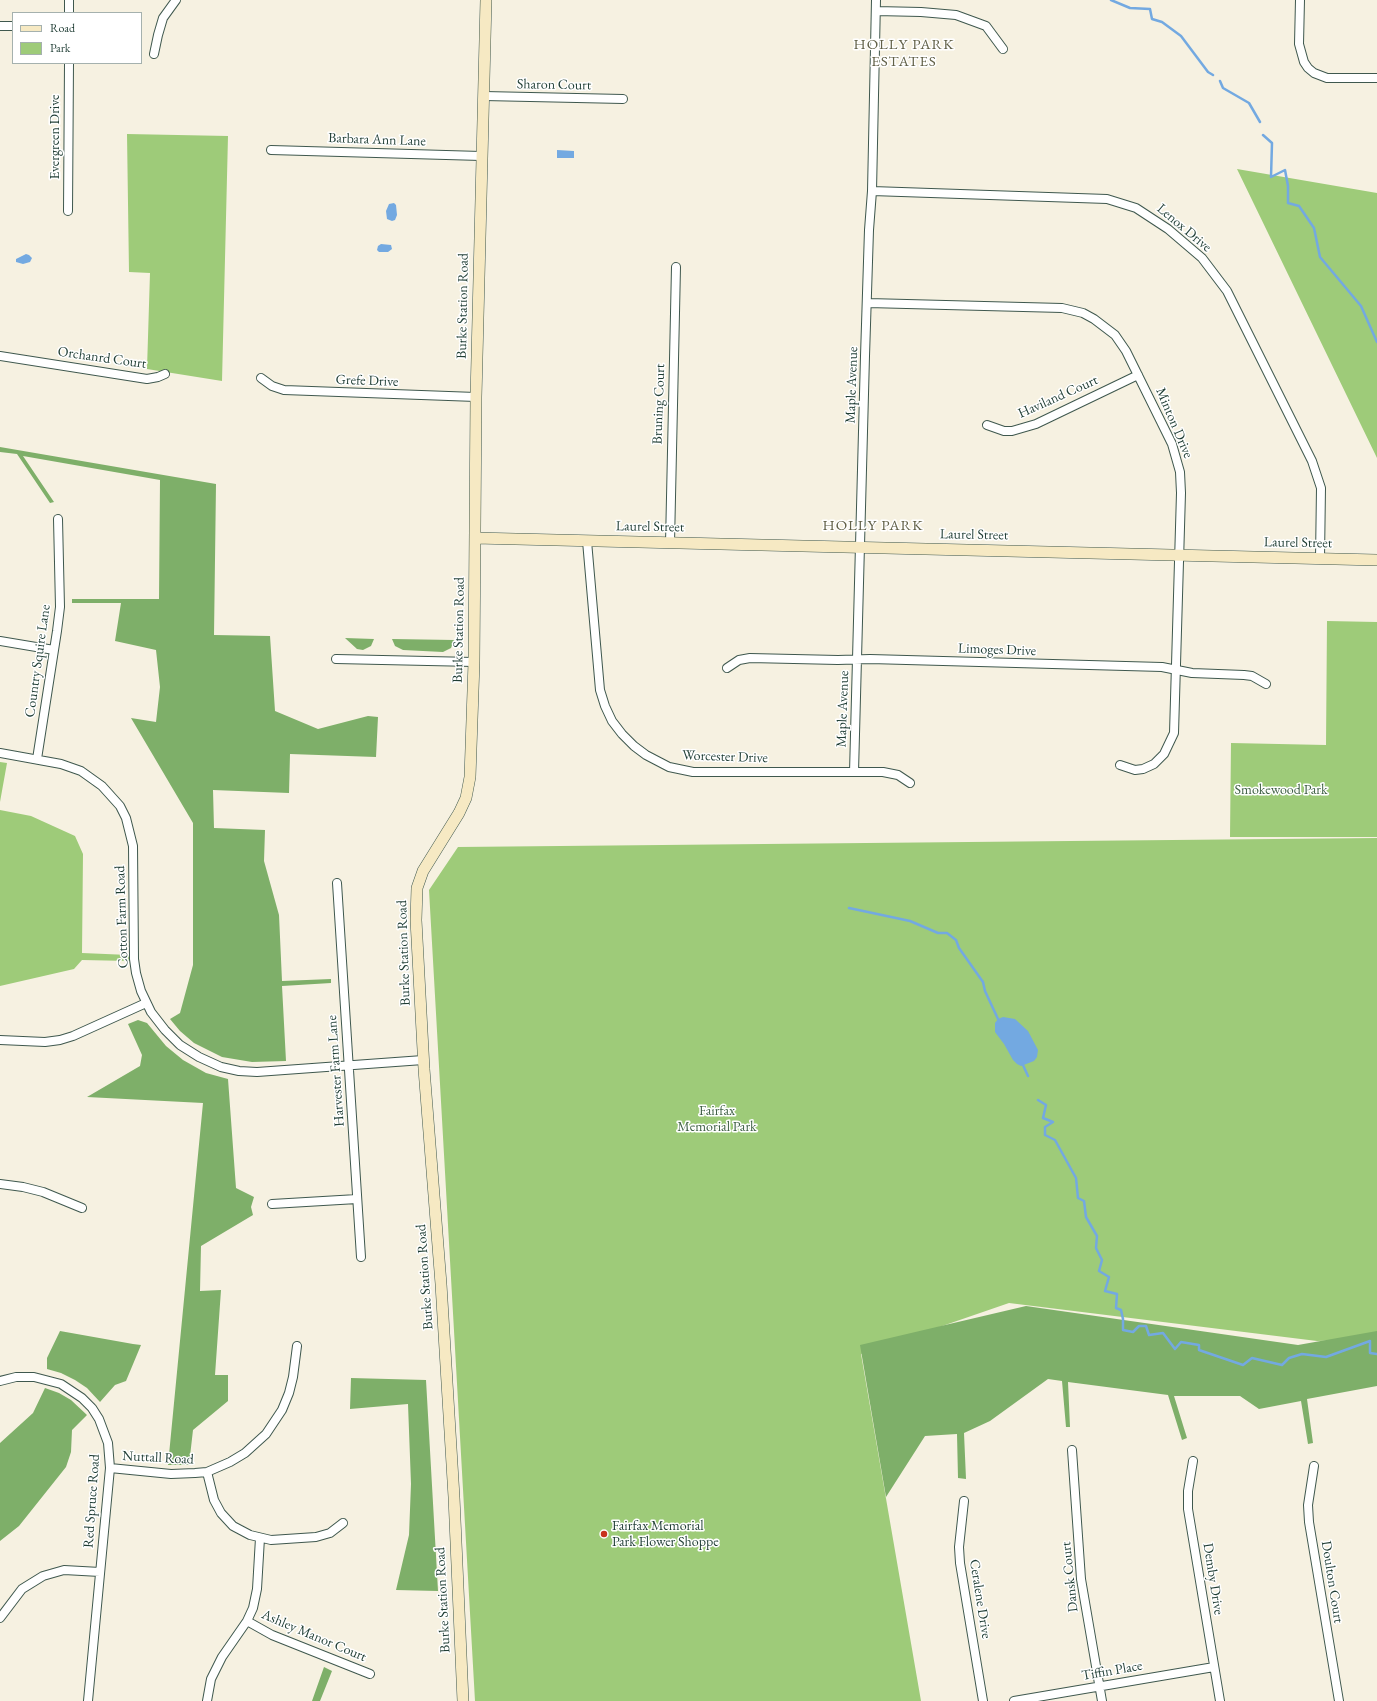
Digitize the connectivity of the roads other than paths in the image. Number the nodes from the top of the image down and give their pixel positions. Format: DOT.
graph roads {
  1 [pos="69,0"];
  2 [pos="176,0"];
  3 [pos="486,0"];
  4 [pos="876,0"];
  5 [pos="1300,0"];
  6 [pos="876,11"];
  7 [pos="69,12"];
  8 [pos="0,26"];
  9 [pos="12,26"];
  10 [pos="1003,49"];
  11 [pos="154,54"];
  12 [pos="68,64"];
  13 [pos="1377,78"];
  14 [pos="484,96"];
  15 [pos="624,99"];
  16 [pos="272,150"];
  17 [pos="481,156"];
  18 [pos="872,191"];
  19 [pos="68,211"];
  20 [pos="676,267"];
  21 [pos="868,303"];
  22 [pos="0,356"];
  23 [pos="165,374"];
  24 [pos="1138,375"];
  25 [pos="261,378"];
  26 [pos="476,397"];
  27 [pos="987,426"];
  28 [pos="58,519"];
  29 [pos="475,538"];
  30 [pos="670,543"];
  31 [pos="587,544"];
  32 [pos="860,547"];
  33 [pos="1180,555"];
  34 [pos="1320,558"];
  35 [pos="1377,560"];
  36 [pos="0,641"];
  37 [pos="54,650"];
  38 [pos="336,659"];
  39 [pos="858,660"];
  40 [pos="474,662"];
  41 [pos="727,668"];
  42 [pos="1176,669"];
  43 [pos="1266,684"];
  44 [pos="0,753"];
  45 [pos="37,759"];
  46 [pos="1120,765"];
  47 [pos="854,772"];
  48 [pos="910,782"];
  49 [pos="337,883"];
  50 [pos="146,1003"];
  51 [pos="0,1040"];
  52 [pos="423,1060"];
  53 [pos="349,1066"];
  54 [pos="0,1184"];
  55 [pos="357,1199"];
  56 [pos="272,1204"];
  57 [pos="82,1208"];
  58 [pos="361,1257"];
  59 [pos="297,1346"];
  60 [pos="0,1381"];
  61 [pos="1072,1450"];
  62 [pos="1193,1461"];
  63 [pos="1314,1466"];
  64 [pos="110,1468"];
  65 [pos="207,1472"];
  66 [pos="964,1500"];
  67 [pos="343,1523"];
  68 [pos="260,1538"];
  69 [pos="100,1572"];
  70 [pos="0,1618"];
  71 [pos="247,1621"];
  72 [pos="1214,1667"];
  73 [pos="370,1674"];
  74 [pos="1099,1687"];
  75 [pos="88,1701"];
  76 [pos="207,1701"];
  77 [pos="463,1701"];
  78 [pos="983,1701"];
  79 [pos="1014,1701"];
  80 [pos="1102,1701"];
  81 [pos="1220,1701"];
  82 [pos="1339,1701"];
  1 -- 7 [label="street"];
  2 -- 11 [label="street"];
  3 -- 14 [label="street, Burke Station Road"];
  4 -- 6 [label="street, Maple Avenue"];
  5 -- 13 [label="street"];
  6 -- 10 [label="street"];
  6 -- 18 [label="street, Maple Avenue"];
  8 -- 9 [label="street"];
  12 -- 19 [label="street, Evergreen Drive"];
  14 -- 15 [label="street, Sharon Court"];
  14 -- 17 [label="street, Burke Station Road"];
  16 -- 17 [label="street, Barbara Ann Lane"];
  17 -- 26 [label="street, Burke Station Road"];
  18 -- 21 [label="street, Maple Avenue"];
  18 -- 34 [label="street, Lenox Drive"];
  20 -- 30 [label="street, Bruning Court"];
  21 -- 24 [label="street, Minton Drive"];
  21 -- 32 [label="street, Maple Avenue"];
  22 -- 23 [label="street, Orchanrd Court"];
  24 -- 27 [label="street, Haviland Court"];
  24 -- 33 [label="street, Minton Drive"];
  25 -- 26 [label="street, Grefe Drive"];
  26 -- 29 [label="street, Burke Station Road"];
  28 -- 37 [label="street, Country Squire Lane"];
  29 -- 31 [label="street, Laurel Street"];
  29 -- 40 [label="street, Burke Station Road"];
  30 -- 31 [label="street, Laurel Street"];
  30 -- 32 [label="street, Laurel Street"];
  31 -- 47 [label="street, Worcester Drive"];
  32 -- 33 [label="street, Laurel Street"];
  32 -- 39 [label="street, Maple Avenue"];
  33 -- 34 [label="street, Laurel Street"];
  33 -- 42 [label="street, Minton Drive"];
  34 -- 35 [label="street, Laurel Street"];
  36 -- 37 [label="street"];
  37 -- 45 [label="street, Country Squire Lane"];
  38 -- 40 [label="street"];
  39 -- 41 [label="street, Limoges Drive"];
  39 -- 42 [label="street, Limoges Drive"];
  39 -- 47 [label="street, Maple Avenue"];
  40 -- 52 [label="street, Burke Station Road"];
  42 -- 43 [label="street, Limoges Drive"];
  42 -- 46 [label="street, Minton Drive"];
  44 -- 45 [label="street, Cotton Farm Road"];
  45 -- 50 [label="street, Cotton Farm Road"];
  47 -- 48 [label="street, Worcester Drive"];
  49 -- 53 [label="street, Harvester Farm Lane"];
  50 -- 51 [label="street"];
  50 -- 53 [label="street, Cotton Farm Road"];
  52 -- 53 [label="street, Cotton Farm Road"];
  52 -- 77 [label="street, Burke Station Road"];
  53 -- 55 [label="street, Harvester Farm Lane"];
  54 -- 57 [label="street"];
  55 -- 56 [label="street"];
  55 -- 58 [label="street, Harvester Farm Lane"];
  59 -- 65 [label="street, Nuttall Road"];
  60 -- 64 [label="street, Red Spruce Road"];
  61 -- 74 [label="street, Dansk Court"];
  62 -- 72 [label="street, Demby Drive"];
  63 -- 82 [label="street, Doulton Court"];
  64 -- 65 [label="street, Nuttall Road"];
  64 -- 69 [label="street, Red Spruce Road"];
  65 -- 68 [label="street"];
  66 -- 78 [label="street, Ceralene Drive"];
  67 -- 68 [label="street"];
  68 -- 71 [label="street"];
  69 -- 70 [label="street"];
  69 -- 75 [label="street, Red Spruce Road"];
  71 -- 73 [label="street, Ashley Manor Court"];
  71 -- 76 [label="street"];
  72 -- 74 [label="street, Tiffin Place"];
  72 -- 81 [label="street, Demby Drive"];
  74 -- 79 [label="street, Tiffin Place"];
  74 -- 80 [label="street, Dansk Court"];
}
